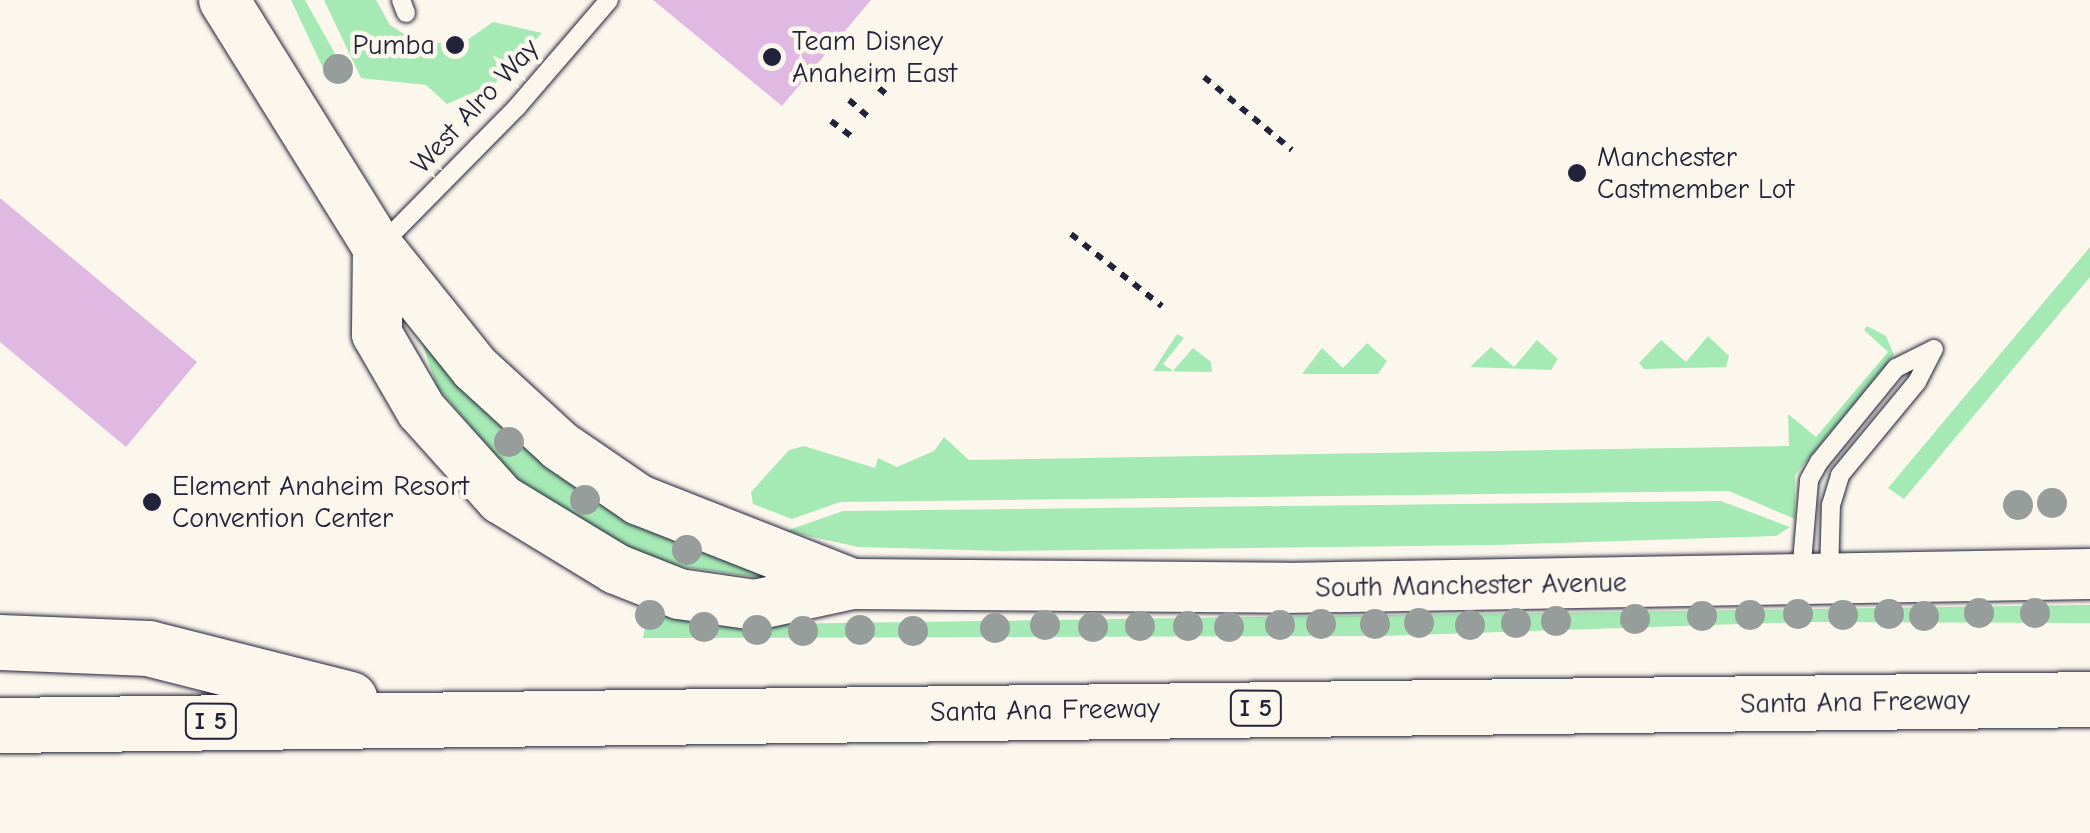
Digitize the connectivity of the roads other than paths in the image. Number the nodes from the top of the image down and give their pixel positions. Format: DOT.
graph roads {
  1 [pos="224,0"];
  2 [pos="608,0"];
  3 [pos="378,247"];
  4 [pos="2090,574"];
  5 [pos="1814,580"];
  6 [pos="852,584"];
  7 [pos="0,642"];
  8 [pos="2090,699"];
  9 [pos="421,717"];
  10 [pos="0,726"];
  1 -- 3 [label="street"];
  2 -- 3 [label="lane, West Alro Way"];
  3 -- 6 [label="street, South Manchester Avenue"];
  3 -- 6 [label="street, South Manchester Avenue"];
  4 -- 5 [label="street, South Manchester Avenue"];
  5 -- 5 [label="lane"];
  5 -- 6 [label="street, South Manchester Avenue"];
  7 -- 9 [label="highway"];
  8 -- 9 [label="highway, Santa Ana Freeway / I 5"];
  9 -- 10 [label="highway, Santa Ana Freeway / I 5"];
}
